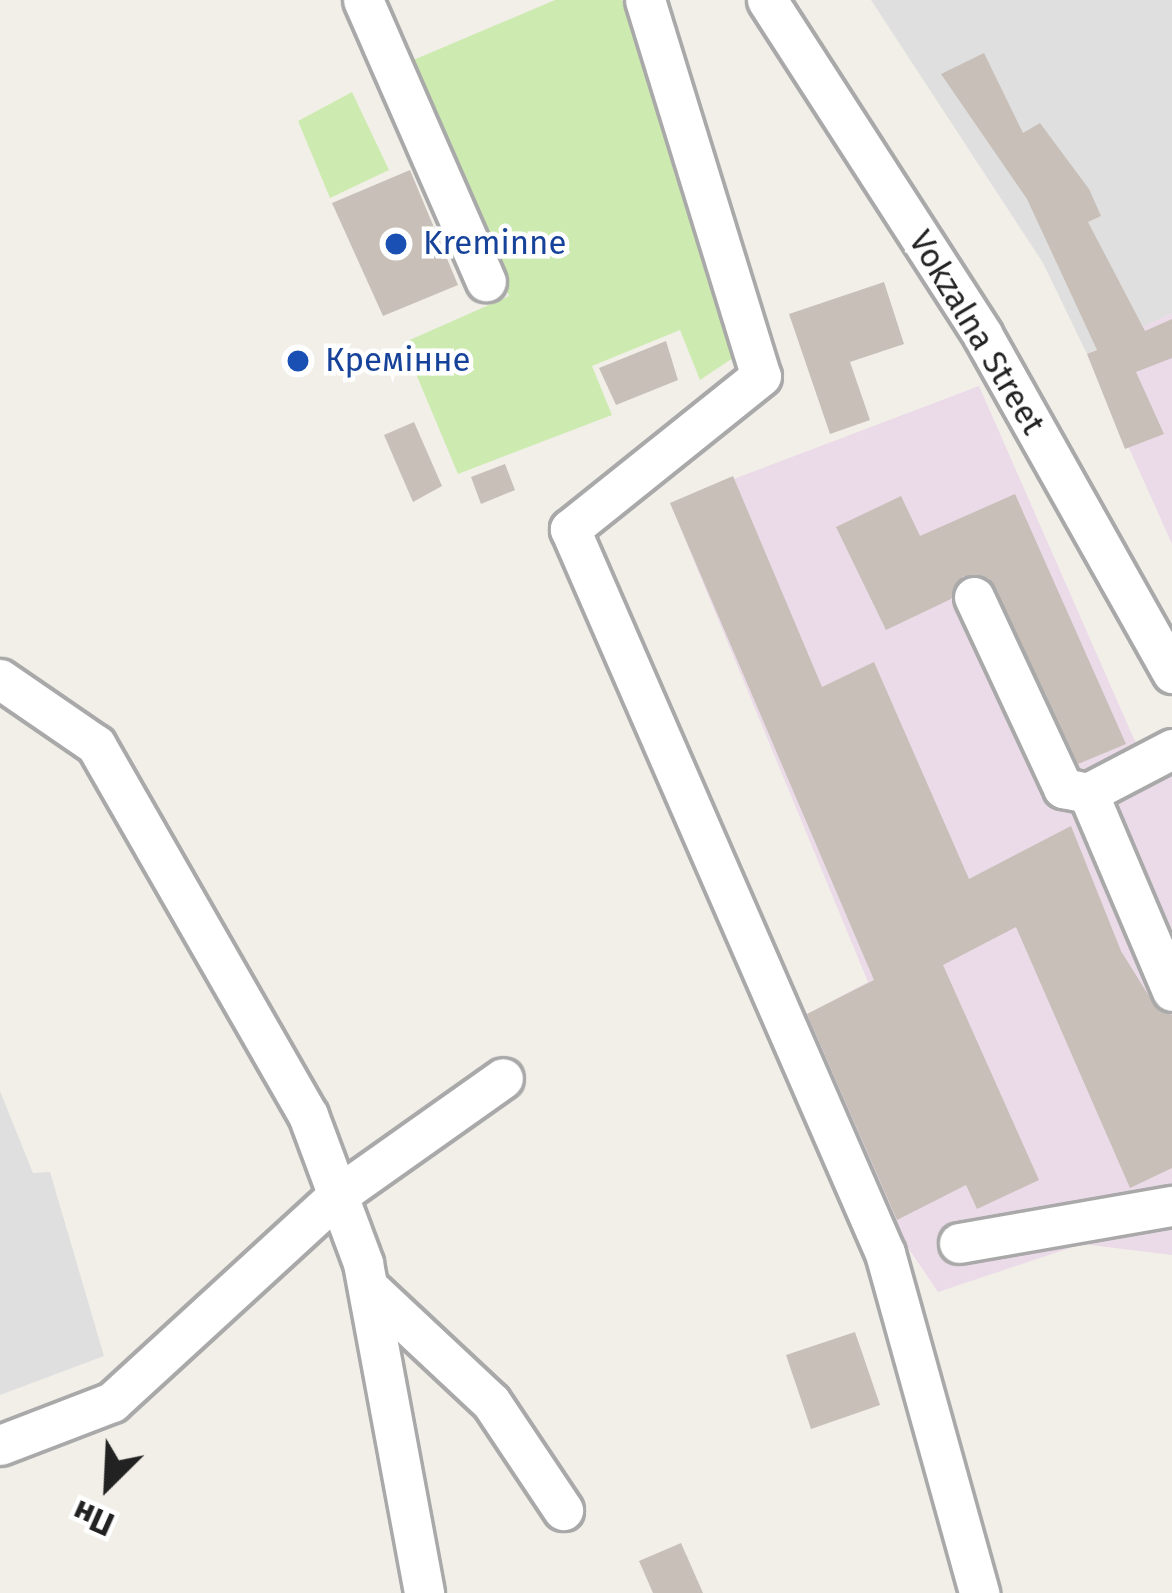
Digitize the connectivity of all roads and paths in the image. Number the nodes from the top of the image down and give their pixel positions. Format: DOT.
graph roads {
  1 [pos="363,0"];
  2 [pos="645,0"];
  3 [pos="766,0"];
  4 [pos="486,281"];
  5 [pos="974,597"];
  6 [pos="1172,673"];
  7 [pos="0,679"];
  8 [pos="1172,749"];
  9 [pos="1088,794"];
  10 [pos="1172,991"];
  11 [pos="502,1078"];
  12 [pos="338,1195"];
  13 [pos="1172,1206"];
  14 [pos="959,1243"];
  15 [pos="368,1288"];
  16 [pos="0,1445"];
  17 [pos="563,1510"];
  18 [pos="424,1593"];
  19 [pos="979,1593"];
  1 -- 4 [label="street"];
  2 -- 19 [label="street"];
  3 -- 6 [label="street, Vokzalna Street"];
  5 -- 9 [label="street"];
  7 -- 12 [label="street"];
  8 -- 9 [label="street"];
  9 -- 10 [label="street"];
  11 -- 12 [label="street"];
  12 -- 15 [label="street"];
  12 -- 16 [label="street"];
  13 -- 14 [label="street"];
  15 -- 17 [label="street"];
  15 -- 18 [label="street"];
}
